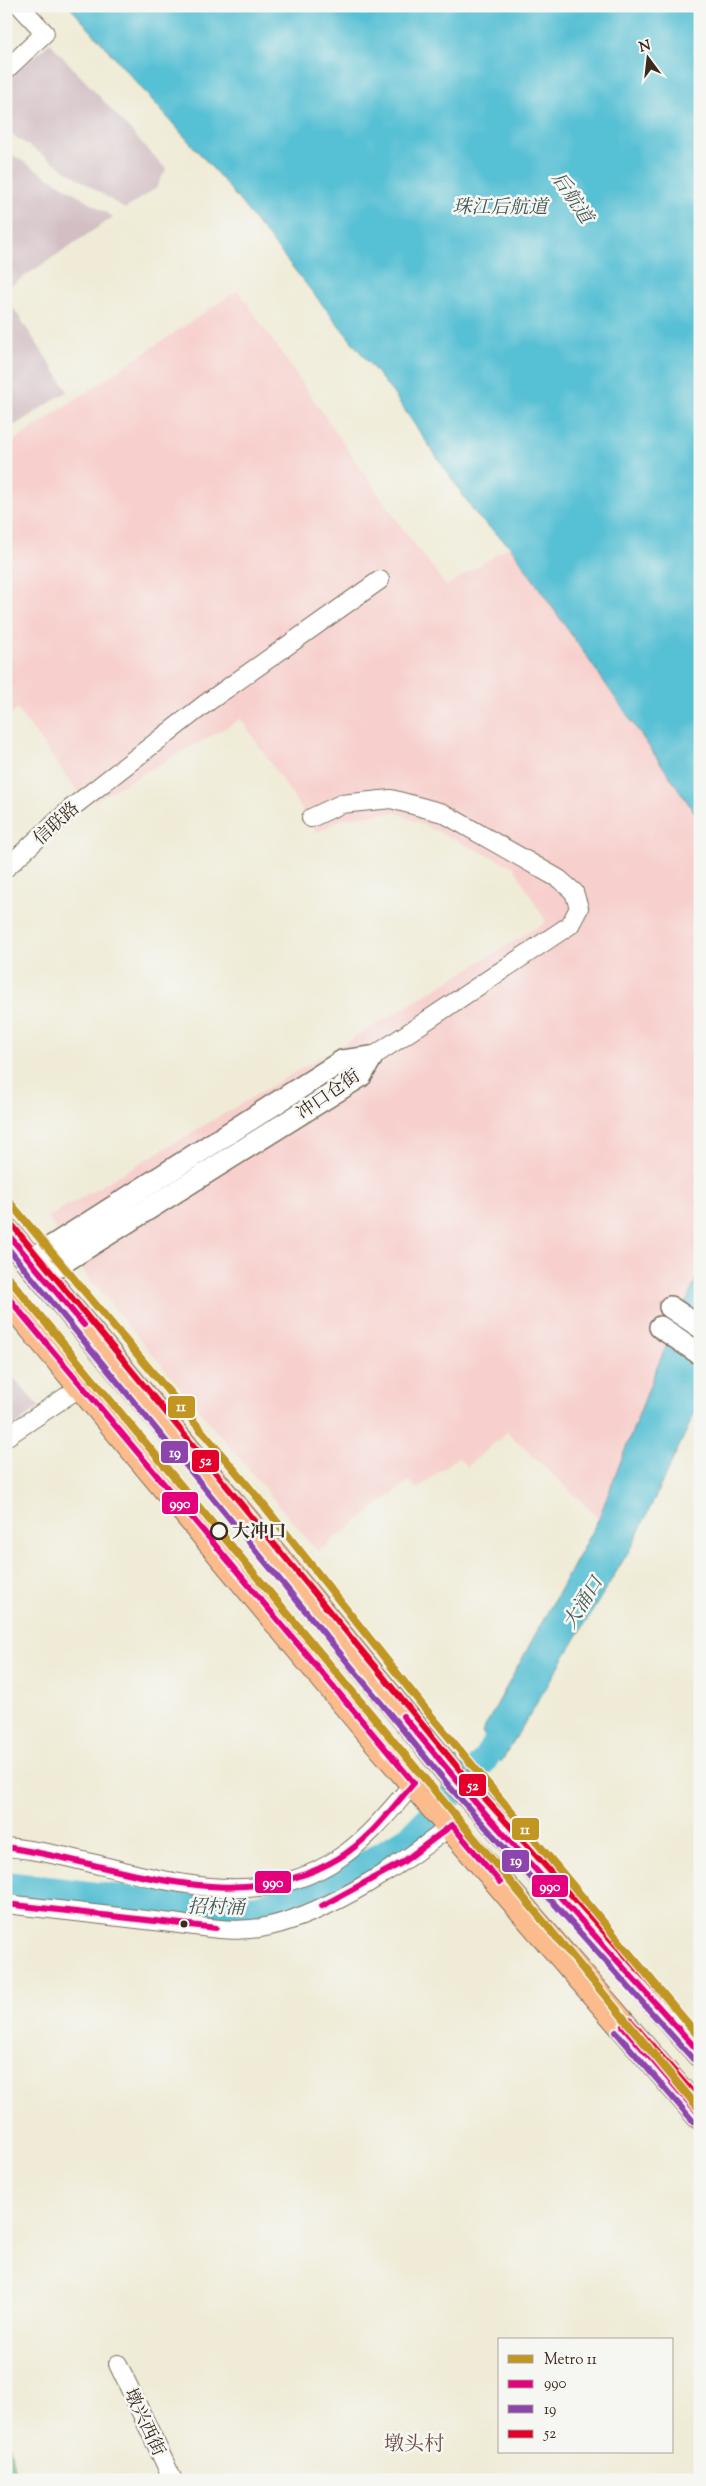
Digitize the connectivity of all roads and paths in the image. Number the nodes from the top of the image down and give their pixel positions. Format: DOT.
graph roads {
  1 [pos="20,6"];
  2 [pos="6,70"];
  3 [pos="380,580"];
  4 [pos="310,818"];
  5 [pos="6,868"];
  6 [pos="372,1057"];
  7 [pos="6,1232"];
  8 [pos="37,1267"];
  9 [pos="6,1295"];
  10 [pos="670,1307"];
  11 [pos="660,1327"];
  12 [pos="700,1327"];
  13 [pos="700,1354"];
  14 [pos="82,1386"];
  15 [pos="6,1436"];
  16 [pos="435,1807"];
  17 [pos="6,1847"];
  18 [pos="6,1904"];
  19 [pos="700,2053"];
  20 [pos="700,2115"];
  21 [pos="118,2364"];
  22 [pos="173,2480"];
  1 -- 2 [label="street"];
  3 -- 5 [label="street, 信联路"];
  4 -- 6 [label="street"];
  6 -- 8 [label="street, 冲口仓街"];
  7 -- 8 [label="highway"];
  8 -- 19 [label="highway"];
  9 -- 14 [label="highway"];
  10 -- 12 [label="street"];
  11 -- 13 [label="street"];
  14 -- 15 [label="street"];
  14 -- 16 [label="highway"];
  16 -- 17 [label="street"];
  16 -- 18 [label="street"];
  16 -- 20 [label="highway"];
  21 -- 22 [label="street, 墩兴西街"];
}
